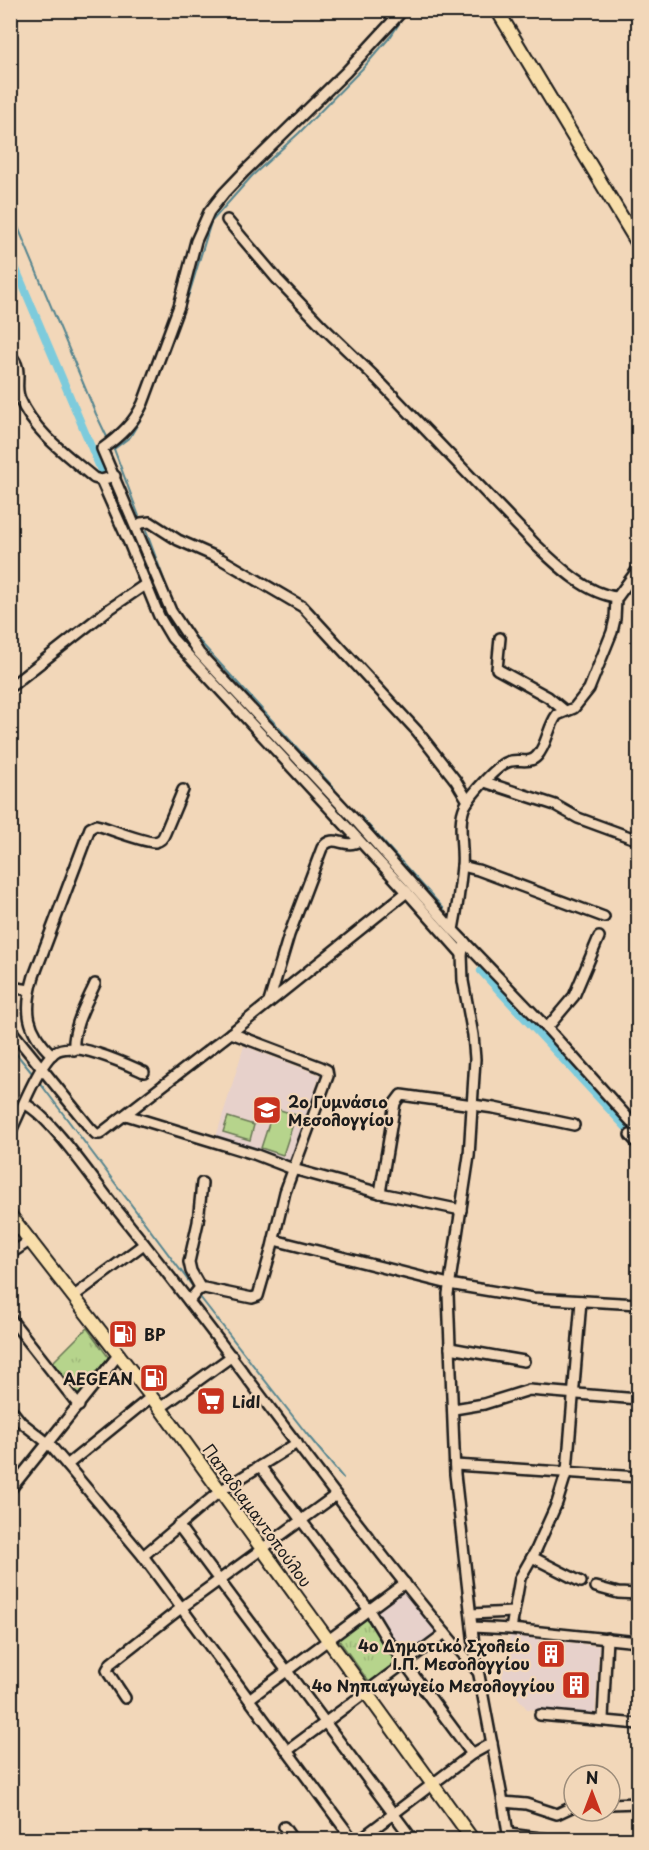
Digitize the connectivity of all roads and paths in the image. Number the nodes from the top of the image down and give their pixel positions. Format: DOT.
graph roads {
  1 [pos="403,10"];
  2 [pos="497,10"];
  3 [pos="227,220"];
  4 [pos="639,244"];
  5 [pos="10,355"];
  6 [pos="115,476"];
  7 [pos="101,480"];
  8 [pos="136,526"];
  9 [pos="639,569"];
  10 [pos="146,584"];
  11 [pos="617,597"];
  12 [pos="500,638"];
  13 [pos="10,687"];
  14 [pos="565,711"];
  15 [pos="485,782"];
  16 [pos="183,790"];
  17 [pos="468,801"];
  18 [pos="639,840"];
  19 [pos="359,841"];
  20 [pos="462,866"];
  21 [pos="406,892"];
  22 [pos="604,917"];
  23 [pos="453,930"];
  24 [pos="599,937"];
  25 [pos="465,942"];
  26 [pos="462,954"];
  27 [pos="95,984"];
  28 [pos="10,987"];
  29 [pos="30,990"];
  30 [pos="269,1003"];
  31 [pos="547,1028"];
  32 [pos="10,1029"];
  33 [pos="231,1033"];
  34 [pos="74,1050"];
  35 [pos="52,1055"];
  36 [pos="43,1068"];
  37 [pos="144,1072"];
  38 [pos="25,1104"];
  39 [pos="473,1106"];
  40 [pos="126,1115"];
  41 [pos="574,1125"];
  42 [pos="634,1132"];
  43 [pos="10,1133"];
  44 [pos="639,1144"];
  45 [pos="293,1169"];
  46 [pos="202,1183"];
  47 [pos="380,1193"];
  48 [pos="461,1210"];
  49 [pos="10,1215"];
  50 [pos="31,1240"];
  51 [pos="274,1240"];
  52 [pos="144,1244"];
  53 [pos="10,1254"];
  54 [pos="449,1284"];
  55 [pos="201,1288"];
  56 [pos="75,1296"];
  57 [pos="189,1301"];
  58 [pos="581,1301"];
  59 [pos="639,1305"];
  60 [pos="10,1318"];
  61 [pos="450,1348"];
  62 [pos="119,1354"];
  63 [pos="232,1356"];
  64 [pos="524,1361"];
  65 [pos="572,1393"];
  66 [pos="151,1397"];
  67 [pos="639,1399"];
  68 [pos="79,1406"];
  69 [pos="10,1408"];
  70 [pos="160,1408"];
  71 [pos="454,1409"];
  72 [pos="297,1443"];
  73 [pos="49,1444"];
  74 [pos="67,1465"];
  75 [pos="455,1465"];
  76 [pos="260,1466"];
  77 [pos="567,1472"];
  78 [pos="639,1477"];
  79 [pos="10,1490"];
  80 [pos="220,1491"];
  81 [pos="336,1495"];
  82 [pos="301,1521"];
  83 [pos="178,1525"];
  84 [pos="261,1549"];
  85 [pos="143,1556"];
  86 [pos="532,1557"];
  87 [pos="220,1581"];
  88 [pos="581,1582"];
  89 [pos="405,1583"];
  90 [pos="596,1587"];
  91 [pos="639,1594"];
  92 [pos="181,1608"];
  93 [pos="369,1610"];
  94 [pos="513,1612"];
  95 [pos="471,1614"];
  96 [pos="473,1628"];
  97 [pos="511,1629"];
  98 [pos="445,1633"];
  99 [pos="607,1638"];
  100 [pos="328,1639"];
  101 [pos="639,1642"];
  102 [pos="406,1663"];
  103 [pos="287,1671"];
  104 [pos="478,1672"];
  105 [pos="365,1691"];
  106 [pos="125,1698"];
  107 [pos="249,1699"];
  108 [pos="540,1715"];
  109 [pos="603,1719"];
  110 [pos="325,1722"];
  111 [pos="639,1724"];
  112 [pos="492,1743"];
  113 [pos="287,1751"];
  114 [pos="472,1754"];
  115 [pos="432,1784"];
  116 [pos="504,1802"];
  117 [pos="639,1803"];
  118 [pos="622,1804"];
  119 [pos="562,1812"];
  120 [pos="393,1813"];
  121 [pos="284,1827"];
  122 [pos="509,1837"];
  123 [pos="293,1839"];
  124 [pos="353,1839"];
  125 [pos="359,1839"];
  126 [pos="413,1839"];
  127 [pos="473,1839"];
  128 [pos="555,1839"];
  1 -- 6 [label="street"];
  2 -- 4 [label="main road"];
  3 -- 11 [label="street"];
  5 -- 7 [label="street"];
  6 -- 7 [label="street"];
  6 -- 8 [label="street"];
  7 -- 10 [label="street"];
  8 -- 17 [label="street"];
  8 -- 23 [label="street"];
  9 -- 11 [label="street"];
  10 -- 13 [label="street"];
  10 -- 19 [label="street"];
  11 -- 14 [label="street"];
  12 -- 14 [label="street"];
  14 -- 15 [label="street"];
  15 -- 17 [label="street"];
  15 -- 18 [label="street"];
  16 -- 29 [label="street"];
  17 -- 20 [label="street"];
  19 -- 21 [label="street"];
  19 -- 30 [label="street"];
  20 -- 22 [label="street"];
  20 -- 23 [label="street"];
  21 -- 26 [label="street"];
  21 -- 30 [label="street"];
  23 -- 25 [label="street"];
  24 -- 31 [label="street"];
  25 -- 26 [label="street"];
  25 -- 31 [label="street"];
  26 -- 39 [label="street"];
  27 -- 34 [label="street"];
  28 -- 29 [label="street"];
  29 -- 35 [label="street"];
  30 -- 33 [label="street"];
  31 -- 42 [label="street"];
  32 -- 36 [label="street"];
  33 -- 40 [label="street"];
  33 -- 45 [label="street"];
  34 -- 35 [label="street"];
  34 -- 37 [label="street"];
  35 -- 36 [label="street"];
  36 -- 38 [label="street"];
  36 -- 40 [label="street"];
  38 -- 43 [label="street"];
  38 -- 52 [label="street"];
  39 -- 41 [label="street"];
  39 -- 47 [label="street"];
  39 -- 48 [label="street"];
  40 -- 45 [label="street"];
  42 -- 44 [label="street"];
  45 -- 47 [label="street"];
  45 -- 51 [label="street"];
  46 -- 55 [label="street"];
  47 -- 48 [label="street"];
  48 -- 54 [label="street"];
  49 -- 50 [label="main road, Παπαδιαμαντοπούλου"];
  50 -- 53 [label="street"];
  50 -- 56 [label="main road, Παπαδιαμαντοπούλου"];
  51 -- 54 [label="street"];
  51 -- 55 [label="street"];
  52 -- 56 [label="street"];
  52 -- 57 [label="street"];
  54 -- 58 [label="street"];
  54 -- 61 [label="street"];
  55 -- 57 [label="street"];
  56 -- 62 [label="main road, Παπαδιαμαντοπούλου"];
  57 -- 63 [label="street"];
  58 -- 59 [label="street"];
  58 -- 65 [label="street"];
  60 -- 68 [label="street"];
  61 -- 64 [label="street"];
  61 -- 71 [label="street"];
  62 -- 66 [label="main road, Παπαδιαμαντοπούλου"];
  62 -- 68 [label="street"];
  63 -- 70 [label="street"];
  63 -- 72 [label="street"];
  65 -- 67 [label="street"];
  65 -- 71 [label="street"];
  65 -- 77 [label="street"];
  66 -- 70 [label="main road, Παπαδιαμαντοπούλου"];
  66 -- 74 [label="street"];
  68 -- 73 [label="street"];
  69 -- 73 [label="street"];
  70 -- 80 [label="main road, Παπαδιαμαντοπούλου"];
  71 -- 75 [label="street"];
  72 -- 76 [label="street"];
  72 -- 81 [label="street"];
  73 -- 74 [label="street"];
  73 -- 79 [label="street"];
  74 -- 85 [label="street"];
  75 -- 77 [label="street"];
  75 -- 95 [label="street"];
  76 -- 80 [label="street"];
  76 -- 82 [label="street"];
  77 -- 78 [label="street"];
  77 -- 86 [label="street"];
  80 -- 83 [label="street"];
  80 -- 84 [label="main road, Παπαδιαμαντοπούλου"];
  81 -- 82 [label="street"];
  81 -- 89 [label="street"];
  82 -- 84 [label="street"];
  82 -- 93 [label="street"];
  83 -- 85 [label="street"];
  83 -- 87 [label="street"];
  84 -- 87 [label="street"];
  84 -- 100 [label="main road, Παπαδιαμαντοπούλου"];
  85 -- 92 [label="street"];
  86 -- 88 [label="street"];
  86 -- 94 [label="street"];
  87 -- 92 [label="street"];
  87 -- 103 [label="street"];
  89 -- 93 [label="street"];
  89 -- 98 [label="street"];
  90 -- 91 [label="street"];
  92 -- 106 [label="street"];
  92 -- 107 [label="street"];
  93 -- 100 [label="street"];
  93 -- 102 [label="street"];
  94 -- 95 [label="street"];
  94 -- 97 [label="street"];
  95 -- 96 [label="street"];
  96 -- 97 [label="street"];
  96 -- 104 [label="street"];
  97 -- 99 [label="street"];
  98 -- 102 [label="street"];
  98 -- 104 [label="street"];
  99 -- 101 [label="street"];
  99 -- 109 [label="street"];
  100 -- 103 [label="street"];
  100 -- 105 [label="main road, Παπαδιαμαντοπούλου"];
  102 -- 105 [label="street"];
  102 -- 114 [label="street"];
  103 -- 107 [label="street"];
  103 -- 110 [label="street"];
  104 -- 112 [label="street"];
  105 -- 110 [label="street"];
  105 -- 115 [label="main road, Παπαδιαμαντοπούλου"];
  107 -- 113 [label="street"];
  108 -- 109 [label="street"];
  109 -- 111 [label="street"];
  110 -- 113 [label="street"];
  110 -- 120 [label="street"];
  112 -- 114 [label="street"];
  112 -- 116 [label="street"];
  113 -- 124 [label="street"];
  114 -- 115 [label="street"];
  115 -- 120 [label="street"];
  115 -- 127 [label="main road, Παπαδιαμαντοπούλου"];
  116 -- 119 [label="street"];
  116 -- 122 [label="street"];
  117 -- 118 [label="street"];
  120 -- 125 [label="street"];
  120 -- 126 [label="street"];
  121 -- 123 [label="street"];
  122 -- 128 [label="street"];
}
